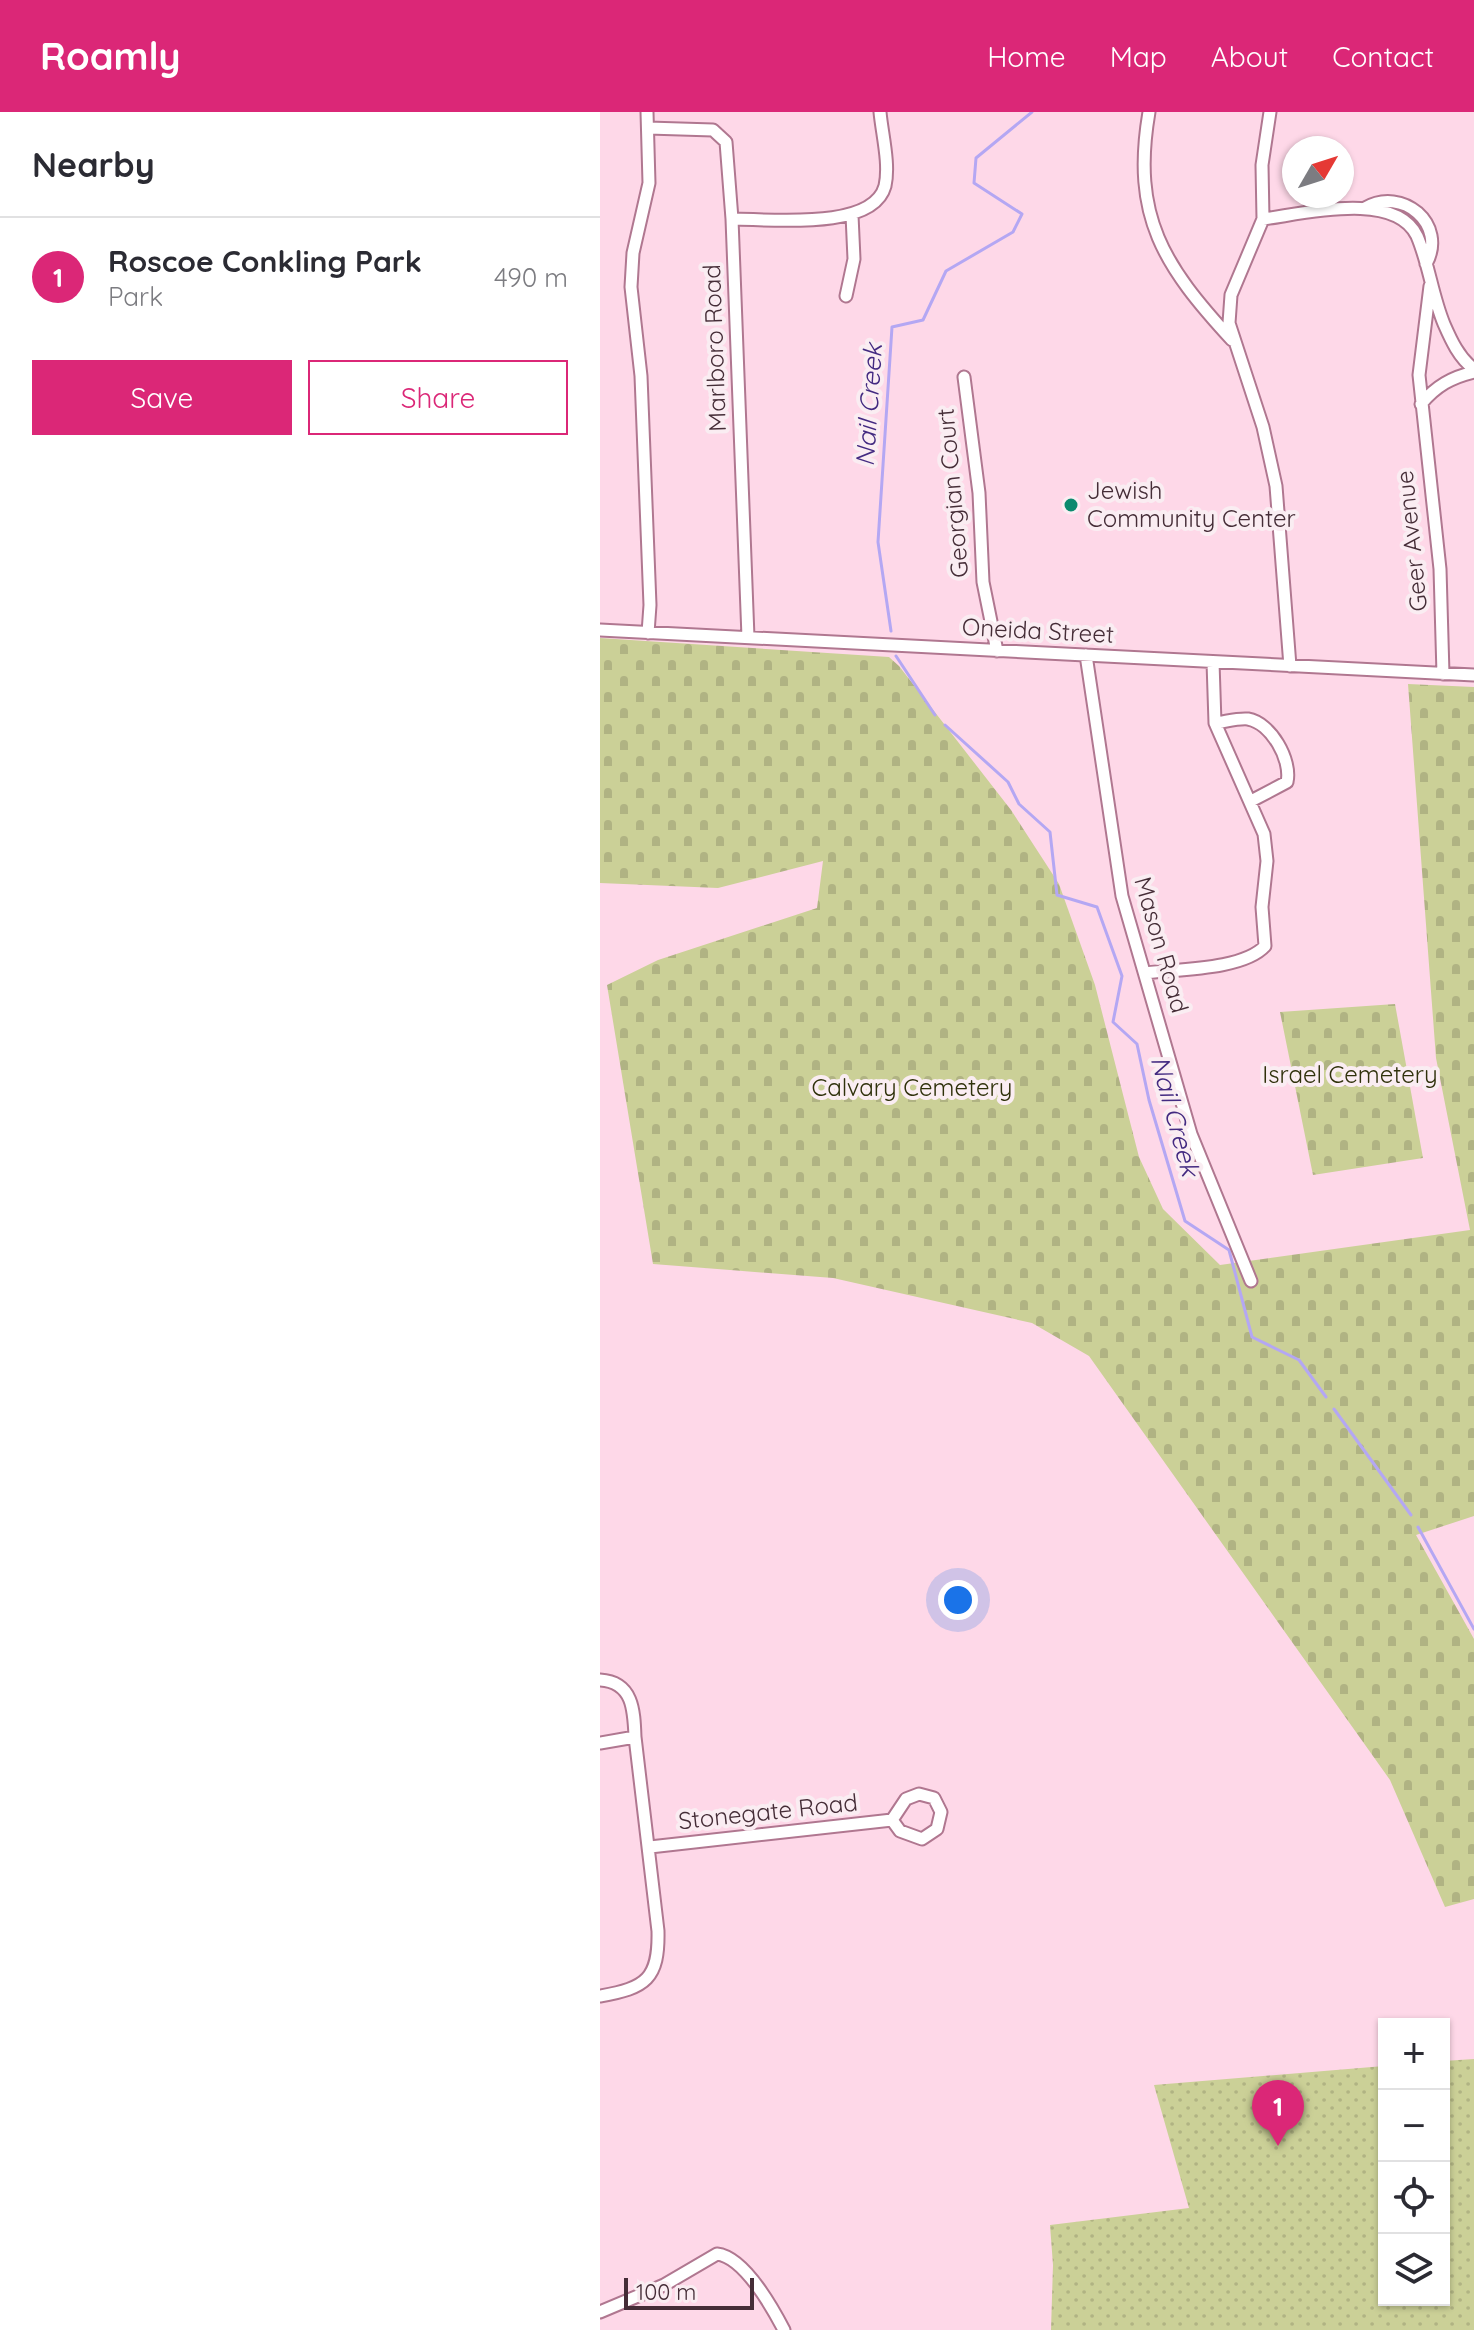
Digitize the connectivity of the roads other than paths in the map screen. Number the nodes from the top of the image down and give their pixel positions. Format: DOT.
graph roads {
  1 [pos="647,112"];
  2 [pos="880,112"];
  3 [pos="1149,112"];
  4 [pos="1270,112"];
  5 [pos="648,128"];
  6 [pos="852,215"];
  7 [pos="732,219"];
  8 [pos="1263,219"];
  9 [pos="1430,286"];
  10 [pos="846,296"];
  11 [pos="1232,340"];
  12 [pos="1474,370"];
  13 [pos="964,377"];
  14 [pos="1421,404"];
  15 [pos="600,630"];
  16 [pos="648,633"];
  17 [pos="748,637"];
  18 [pos="997,651"];
  19 [pos="1086,655"];
  20 [pos="1213,662"];
  21 [pos="1290,666"];
  22 [pos="1443,674"];
  23 [pos="1474,675"];
  24 [pos="1215,723"];
  25 [pos="1251,801"];
  26 [pos="1145,973"];
  27 [pos="1251,1281"];
  28 [pos="600,1680"];
  29 [pos="635,1737"];
  30 [pos="600,1743"];
  31 [pos="892,1820"];
  32 [pos="650,1847"];
  33 [pos="600,1996"];
  34 [pos="600,2312"];
  35 [pos="784,2330"];
  1 -- 5 [label="street"];
  2 -- 6 [label="street"];
  3 -- 11 [label="street"];
  4 -- 8 [label="street"];
  5 -- 7 [label="street, Marlboro Road"];
  5 -- 16 [label="street"];
  6 -- 7 [label="street"];
  6 -- 10 [label="street"];
  7 -- 17 [label="street, Marlboro Road"];
  8 -- 9 [label="street"];
  8 -- 11 [label="street"];
  9 -- 12 [label="street"];
  9 -- 14 [label="street, Geer Avenue"];
  11 -- 21 [label="street"];
  12 -- 14 [label="street"];
  13 -- 18 [label="street, Georgian Court"];
  14 -- 22 [label="street, Geer Avenue"];
  15 -- 16 [label="street, Oneida Street"];
  16 -- 17 [label="street, Oneida Street"];
  17 -- 18 [label="street, Oneida Street"];
  18 -- 19 [label="street, Oneida Street"];
  19 -- 20 [label="street, Oneida Street"];
  19 -- 26 [label="street, Mason Road"];
  20 -- 21 [label="street, Oneida Street"];
  20 -- 24 [label="street"];
  21 -- 22 [label="street, Oneida Street"];
  22 -- 23 [label="street, Oneida Street"];
  24 -- 25 [label="street"];
  24 -- 25 [label="street"];
  25 -- 26 [label="street"];
  26 -- 27 [label="street, Mason Road"];
  28 -- 29 [label="street"];
  29 -- 30 [label="street"];
  29 -- 32 [label="street"];
  31 -- 31 [label="street, Stonegate Road"];
  31 -- 32 [label="street, Stonegate Road"];
  32 -- 33 [label="street"];
  34 -- 35 [label="street"];
}
